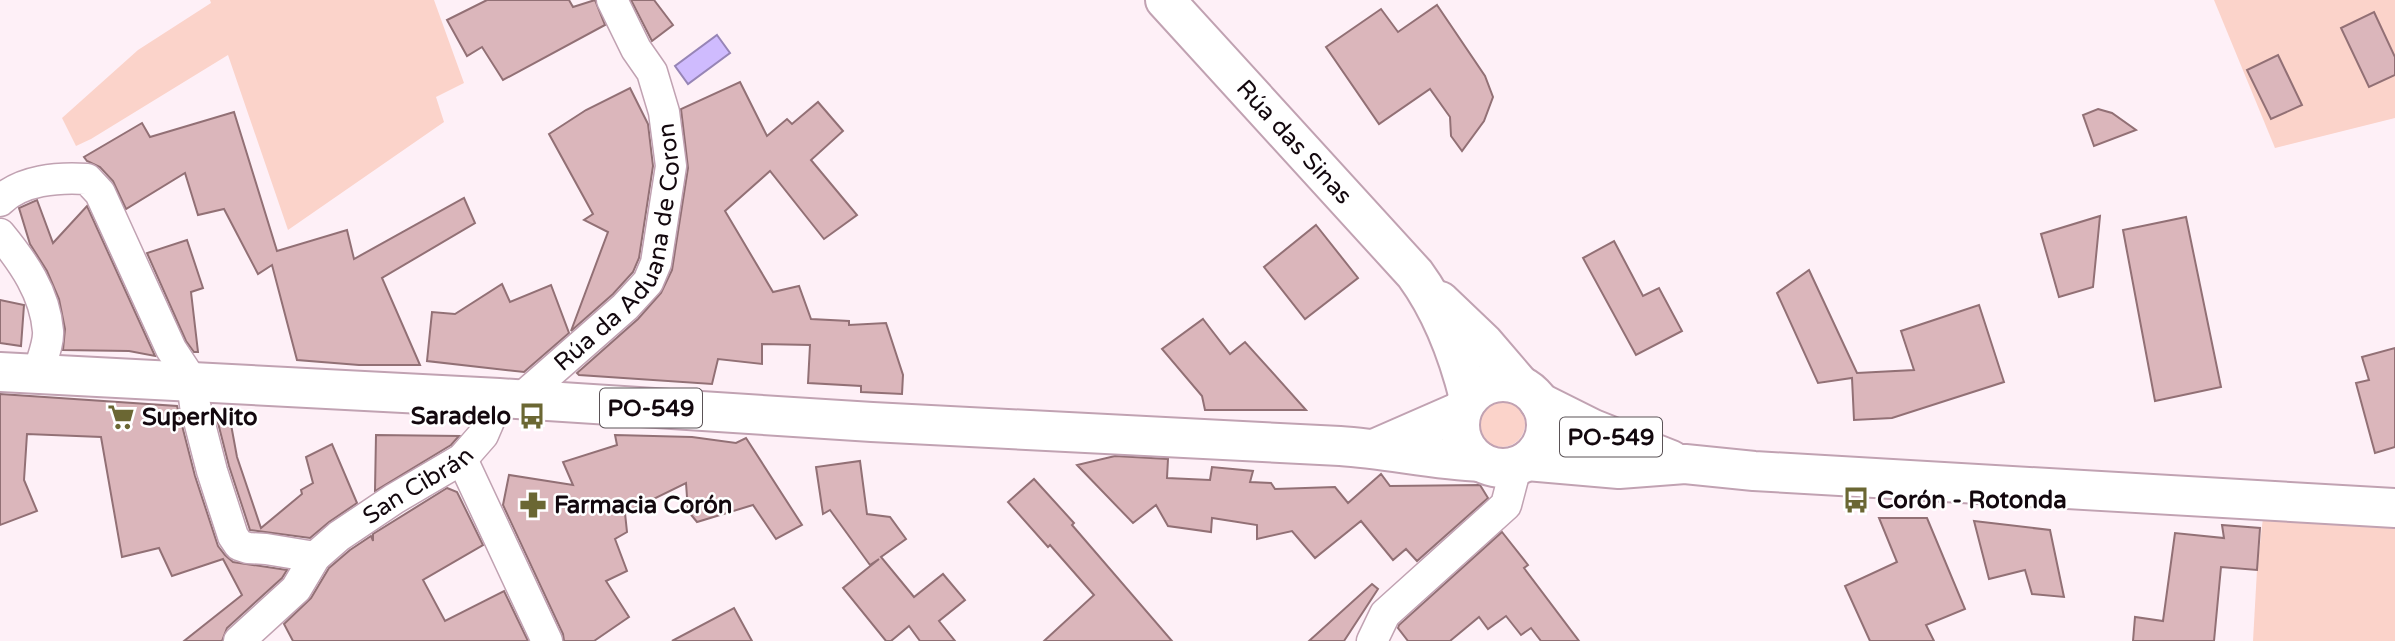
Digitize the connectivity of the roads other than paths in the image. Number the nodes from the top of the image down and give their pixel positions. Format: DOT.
graph roads {
  1 [pos="612,0"];
  2 [pos="1165,0"];
  3 [pos="0,201"];
  4 [pos="0,234"];
  5 [pos="1423,285"];
  6 [pos="0,372"];
  7 [pos="38,374"];
  8 [pos="192,381"];
  9 [pos="1530,393"];
  10 [pos="509,399"];
  11 [pos="1465,405"];
  12 [pos="1374,449"];
  13 [pos="462,459"];
  14 [pos="1508,463"];
  15 [pos="1685,464"];
  16 [pos="2395,508"];
  17 [pos="315,557"];
  18 [pos="239,641"];
  19 [pos="547,641"];
  20 [pos="1372,641"];
  1 -- 10 [label="street, Rúa da Aduana de Coron"];
  2 -- 5 [label="main road, Rúa das Sinas"];
  3 -- 8 [label="street"];
  4 -- 7 [label="street"];
  5 -- 9 [label="main road, Rúa das Sinas"];
  5 -- 11 [label="main road, Rúa das Sinas"];
  6 -- 7 [label="main road, PO-549"];
  7 -- 8 [label="main road, PO-549"];
  8 -- 10 [label="main road, PO-549"];
  8 -- 17 [label="street"];
  9 -- 11 [label="main road, PO-549"];
  9 -- 14 [label="main road, PO-549"];
  9 -- 15 [label="main road, PO-549"];
  10 -- 12 [label="main road, PO-549"];
  10 -- 13 [label="street, San Cibrán"];
  11 -- 12 [label="main road, PO-549"];
  11 -- 14 [label="main road"];
  12 -- 14 [label="main road, PO-549"];
  13 -- 17 [label="street, San Cibrán"];
  13 -- 19 [label="street"];
  14 -- 15 [label="main road, PO-549"];
  14 -- 20 [label="street"];
  15 -- 16 [label="main road, PO-549"];
  17 -- 18 [label="street, San Cibrán"];
}
